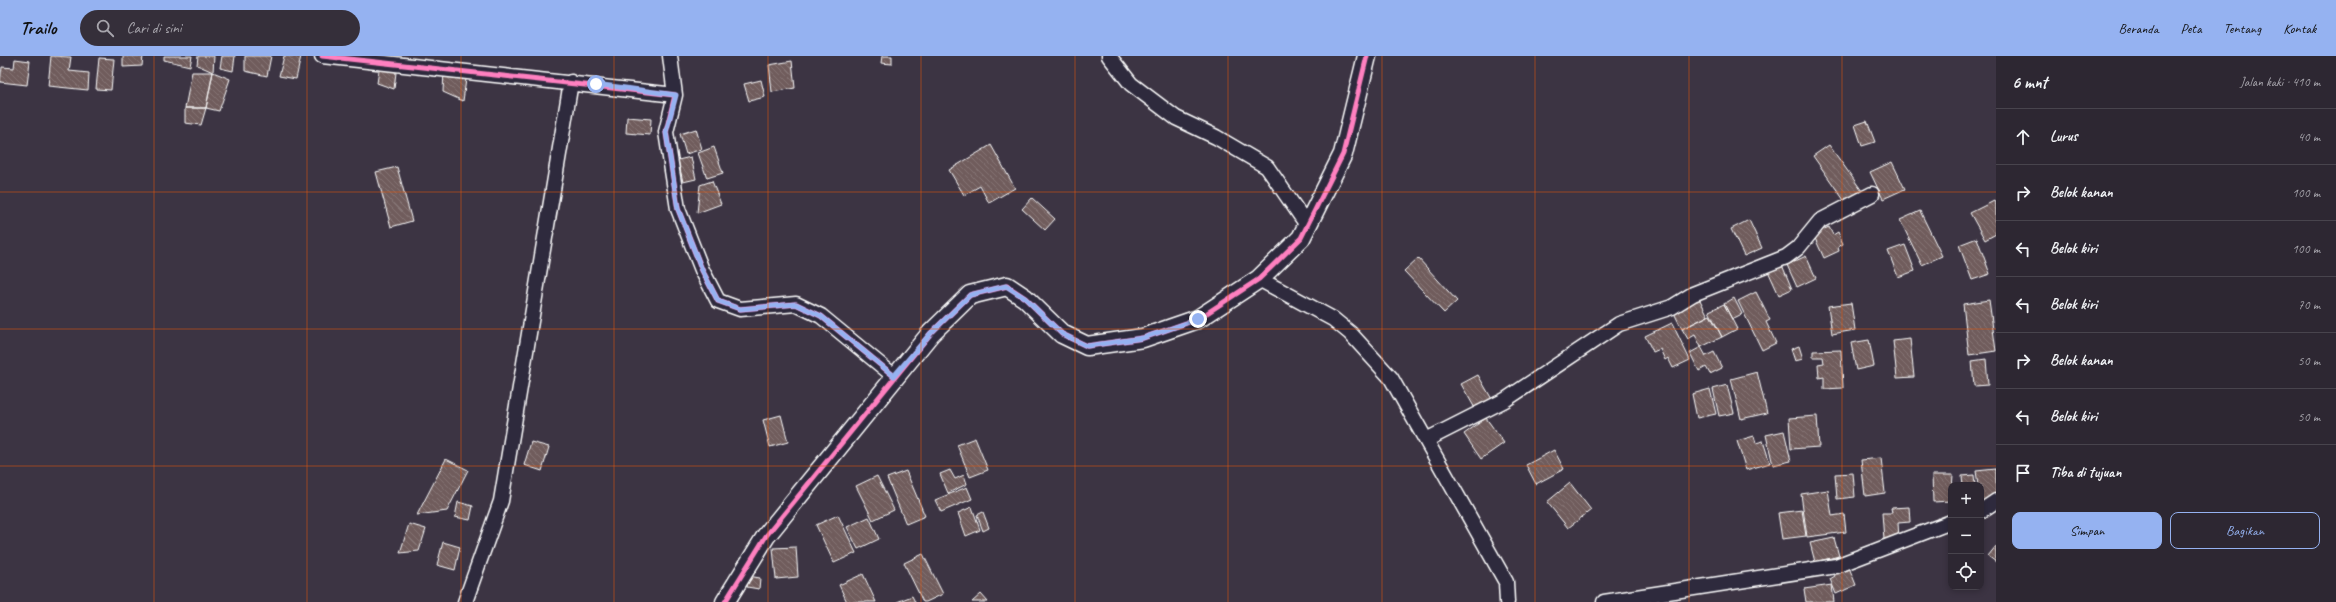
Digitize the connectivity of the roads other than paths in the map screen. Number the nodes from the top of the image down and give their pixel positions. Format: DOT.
graph roads {
  1 [pos="322,56"];
  2 [pos="670,56"];
  3 [pos="1109,56"];
  4 [pos="1367,56"];
  5 [pos="349,57"];
  6 [pos="571,82"];
  7 [pos="676,95"];
  8 [pos="1872,194"];
  9 [pos="1307,225"];
  10 [pos="1259,278"];
  11 [pos="894,376"];
  12 [pos="1426,440"];
  13 [pos="1996,501"];
  14 [pos="1984,508"];
  15 [pos="1948,523"];
  16 [pos="465,602"];
  17 [pos="725,602"];
  18 [pos="1507,602"];
  19 [pos="1604,602"];
  1 -- 5 [label="street"];
  2 -- 7 [label="street"];
  3 -- 9 [label="street"];
  4 -- 9 [label="street"];
  5 -- 6 [label="street"];
  6 -- 7 [label="street"];
  6 -- 16 [label="street"];
  7 -- 11 [label="street"];
  8 -- 12 [label="street"];
  9 -- 10 [label="street"];
  10 -- 11 [label="street"];
  10 -- 12 [label="street"];
  11 -- 17 [label="street"];
  12 -- 18 [label="street"];
  13 -- 14 [label="street"];
  15 -- 19 [label="street"];
}
